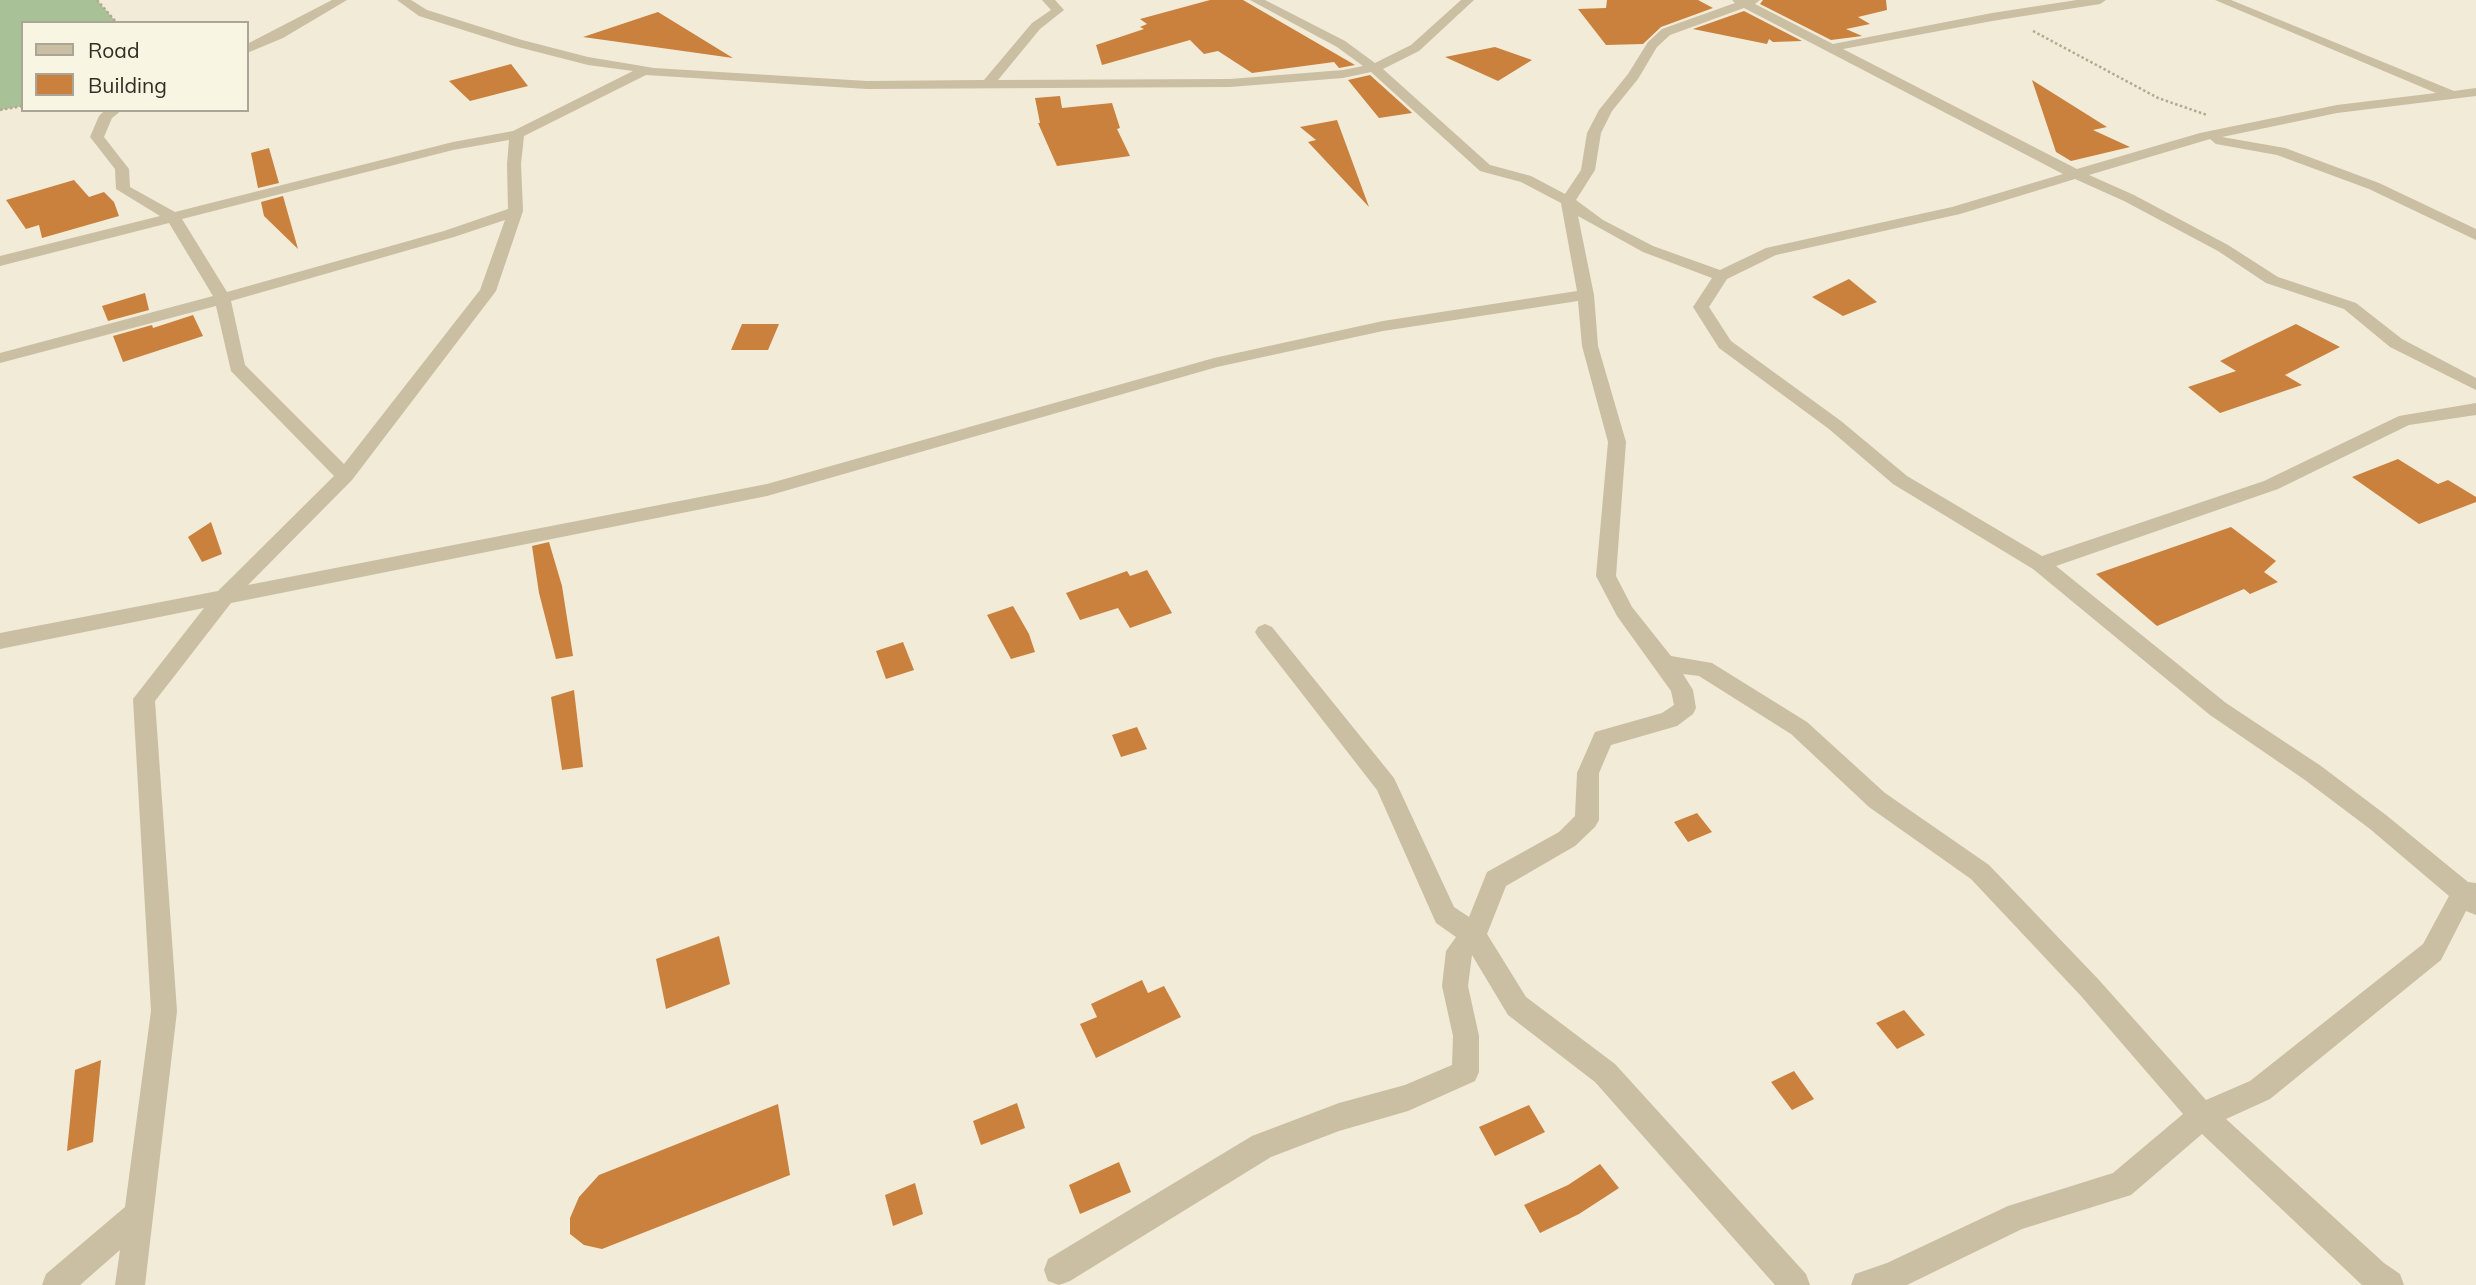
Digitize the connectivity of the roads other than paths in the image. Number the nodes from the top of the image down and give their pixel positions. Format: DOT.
graph roads {
  1 [pos="341,0"];
  2 [pos="403,0"];
  3 [pos="1048,0"];
  4 [pos="1256,0"];
  5 [pos="1468,0"];
  6 [pos="2100,0"];
  7 [pos="2221,0"];
  8 [pos="1745,1"];
  9 [pos="1831,48"];
  10 [pos="248,49"];
  11 [pos="1374,68"];
  12 [pos="988,84"];
  13 [pos="2476,92"];
  14 [pos="2455,96"];
  15 [pos="113,112"];
  16 [pos="517,134"];
  17 [pos="2200,137"];
  18 [pos="2076,174"];
  19 [pos="1569,201"];
  20 [pos="516,211"];
  21 [pos="173,217"];
  22 [pos="2476,235"];
  23 [pos="0,261"];
  24 [pos="1721,276"];
  25 [pos="1586,295"];
  26 [pos="222,298"];
  27 [pos="0,358"];
  28 [pos="2476,385"];
  29 [pos="2476,409"];
  30 [pos="345,476"];
  31 [pos="2040,564"];
  32 [pos="224,597"];
  33 [pos="1265,632"];
  34 [pos="0,641"];
  35 [pos="1665,663"];
  36 [pos="2472,897"];
  37 [pos="1475,935"];
  38 [pos="2202,1116"];
  39 [pos="139,1214"];
  40 [pos="1059,1270"];
  41 [pos="57,1285"];
  42 [pos="130,1285"];
  43 [pos="1795,1285"];
  44 [pos="1866,1285"];
  45 [pos="2389,1285"];
  1 -- 10 [label="street"];
  2 -- 12 [label="street"];
  3 -- 12 [label="street"];
  4 -- 11 [label="street"];
  5 -- 11 [label="street"];
  6 -- 9 [label="street"];
  7 -- 14 [label="street"];
  8 -- 9 [label="street"];
  8 -- 19 [label="street"];
  9 -- 18 [label="street"];
  11 -- 12 [label="street"];
  11 -- 19 [label="street"];
  12 -- 16 [label="street"];
  13 -- 14 [label="street"];
  14 -- 17 [label="street"];
  15 -- 21 [label="street"];
  16 -- 20 [label="street"];
  16 -- 21 [label="street"];
  17 -- 18 [label="street"];
  17 -- 22 [label="street"];
  18 -- 24 [label="street"];
  18 -- 28 [label="street"];
  19 -- 24 [label="street"];
  19 -- 25 [label="street"];
  20 -- 26 [label="street"];
  20 -- 30 [label="street"];
  21 -- 23 [label="street"];
  21 -- 26 [label="street"];
  24 -- 31 [label="street"];
  25 -- 32 [label="street"];
  25 -- 35 [label="street"];
  26 -- 27 [label="street"];
  26 -- 30 [label="street"];
  29 -- 31 [label="street"];
  30 -- 32 [label="street"];
  31 -- 36 [label="street"];
  32 -- 34 [label="street"];
  32 -- 39 [label="street"];
  33 -- 37 [label="street"];
  35 -- 37 [label="street"];
  35 -- 38 [label="street"];
  36 -- 38 [label="street"];
  37 -- 40 [label="street"];
  37 -- 43 [label="street"];
  38 -- 44 [label="street"];
  38 -- 45 [label="street"];
  39 -- 41 [label="street"];
  39 -- 42 [label="street"];
}
